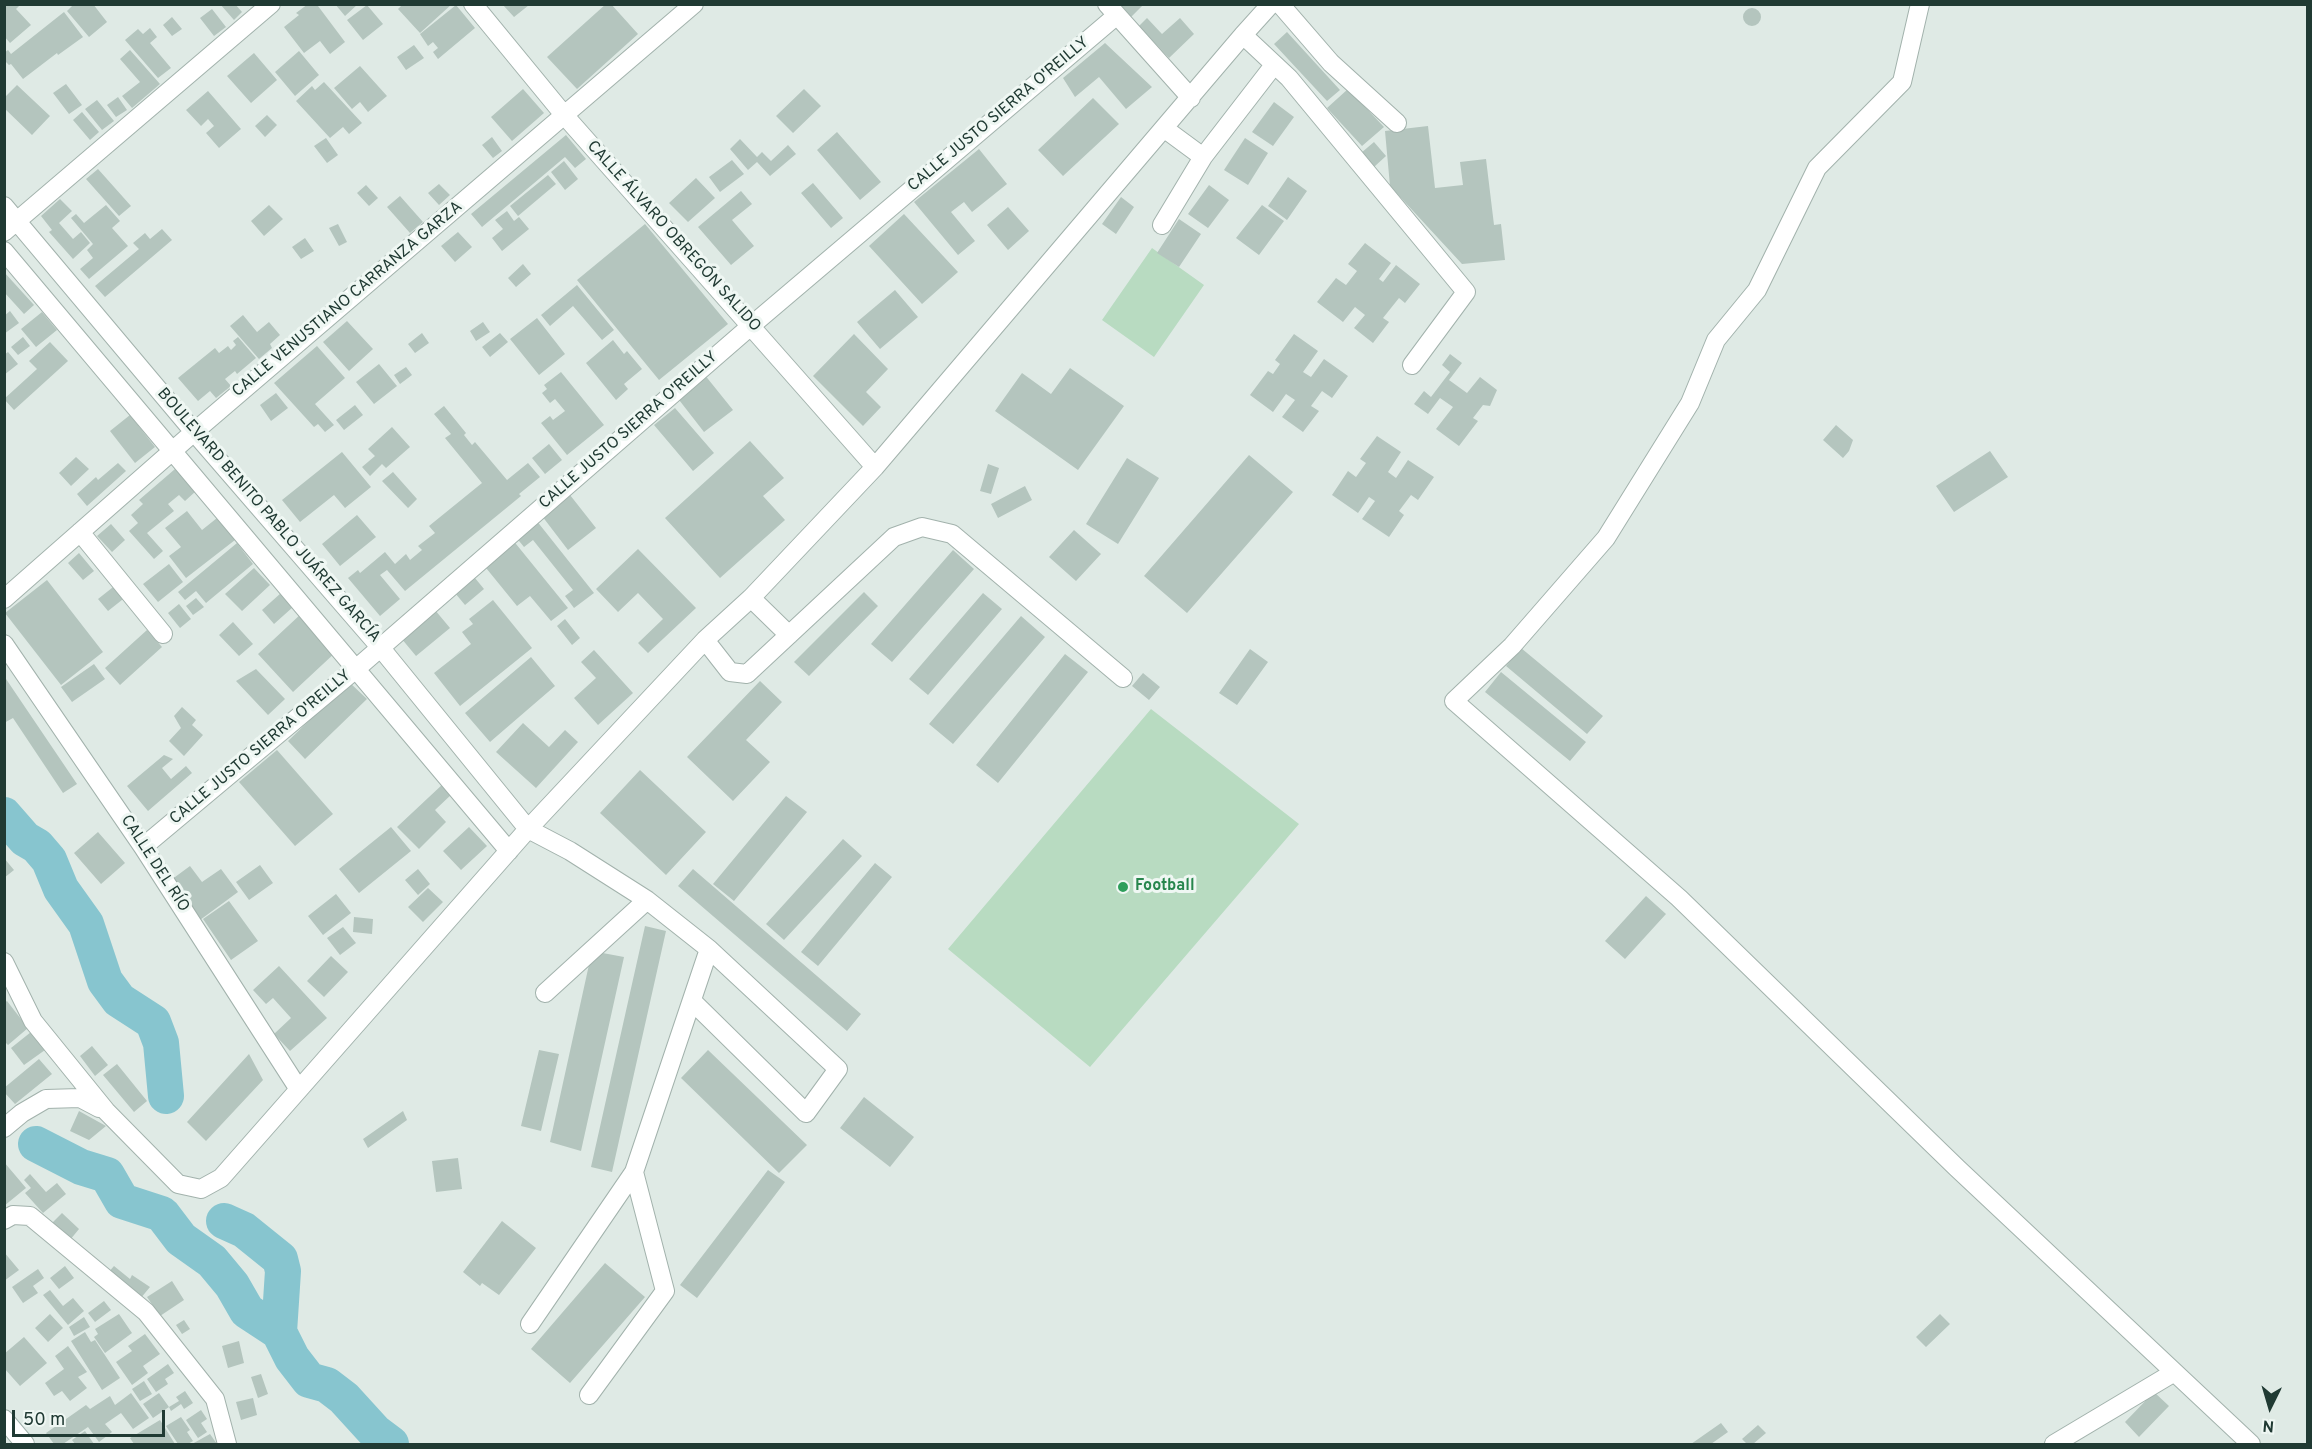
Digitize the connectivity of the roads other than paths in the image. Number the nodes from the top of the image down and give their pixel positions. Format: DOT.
graph roads {
  1 [pos="271,4"];
  2 [pos="473,4"];
  3 [pos="694,4"];
  4 [pos="1271,4"];
  5 [pos="1280,4"];
  6 [pos="1920,4"];
  7 [pos="1112,10"];
  8 [pos="1243,35"];
  9 [pos="1274,65"];
  10 [pos="1191,98"];
  11 [pos="565,116"];
  12 [pos="1397,123"];
  13 [pos="1164,129"];
  14 [pos="1203,157"];
  15 [pos="4,206"];
  16 [pos="1162,225"];
  17 [pos="11,227"];
  18 [pos="4,251"];
  19 [pos="752,325"];
  20 [pos="1412,365"];
  21 [pos="194,432"];
  22 [pos="172,451"];
  23 [pos="875,467"];
  24 [pos="80,532"];
  25 [pos="751,598"];
  26 [pos="4,599"];
  27 [pos="164,634"];
  28 [pos="789,635"];
  29 [pos="705,640"];
  30 [pos="4,644"];
  31 [pos="380,647"];
  32 [pos="357,668"];
  33 [pos="1123,678"];
  34 [pos="528,829"];
  35 [pos="143,847"];
  36 [pos="509,851"];
  37 [pos="647,900"];
  38 [pos="709,950"];
  39 [pos="4,962"];
  40 [pos="545,993"];
  41 [pos="692,1001"];
  42 [pos="298,1088"];
  43 [pos="106,1111"];
  44 [pos="4,1128"];
  45 [pos="634,1172"];
  46 [pos="4,1220"];
  47 [pos="530,1323"];
  48 [pos="2173,1373"];
  49 [pos="589,1395"];
  50 [pos="4,1419"];
  51 [pos="25,1444"];
  52 [pos="227,1444"];
  53 [pos="2054,1444"];
  54 [pos="2251,1444"];
  1 -- 17 [label="street"];
  2 -- 11 [label="street, CALLE ÁLVARO OBREGÓN SALIDO"];
  3 -- 11 [label="street, CALLE VENUSTIANO CARRANZA GARZA"];
  4 -- 8 [label="street"];
  5 -- 12 [label="street"];
  6 -- 48 [label="street"];
  7 -- 10 [label="street"];
  7 -- 19 [label="street, CALLE JUSTO SIERRA O'REILLY"];
  8 -- 9 [label="street"];
  8 -- 10 [label="street"];
  9 -- 14 [label="street"];
  9 -- 20 [label="street"];
  10 -- 13 [label="street"];
  11 -- 19 [label="street, CALLE ÁLVARO OBREGÓN SALIDO"];
  11 -- 21 [label="street, CALLE VENUSTIANO CARRANZA GARZA"];
  13 -- 14 [label="street"];
  13 -- 23 [label="street"];
  14 -- 16 [label="street"];
  15 -- 17 [label="street, BOULEVARD BENITO PABLO JUÁREZ GARCÍA"];
  17 -- 21 [label="street, BOULEVARD BENITO PABLO JUÁREZ GARCÍA"];
  18 -- 22 [label="street, BOULEVARD BENITO PABLO JUÁREZ GARCÍA"];
  19 -- 23 [label="street, CALLE ÁLVARO OBREGÓN SALIDO"];
  19 -- 31 [label="street, CALLE JUSTO SIERRA O'REILLY"];
  21 -- 22 [label="street, CALLE VENUSTIANO CARRANZA GARZA"];
  21 -- 31 [label="street, BOULEVARD BENITO PABLO JUÁREZ GARCÍA"];
  22 -- 24 [label="street, CALLE VENUSTIANO CARRANZA GARZA"];
  22 -- 32 [label="street, BOULEVARD BENITO PABLO JUÁREZ GARCÍA"];
  23 -- 25 [label="street"];
  24 -- 26 [label="street, CALLE VENUSTIANO CARRANZA GARZA"];
  24 -- 27 [label="street"];
  25 -- 28 [label="street"];
  25 -- 29 [label="street"];
  28 -- 29 [label="street"];
  28 -- 33 [label="street"];
  29 -- 34 [label="street"];
  30 -- 35 [label="street, CALLE DEL RÍO"];
  31 -- 32 [label="street, CALLE JUSTO SIERRA O'REILLY"];
  31 -- 34 [label="street, BOULEVARD BENITO PABLO JUÁREZ GARCÍA"];
  32 -- 35 [label="street, CALLE JUSTO SIERRA O'REILLY"];
  32 -- 36 [label="street, BOULEVARD BENITO PABLO JUÁREZ GARCÍA"];
  34 -- 36 [label="street"];
  34 -- 37 [label="street"];
  35 -- 42 [label="street, CALLE DEL RÍO"];
  36 -- 42 [label="street"];
  37 -- 38 [label="street"];
  37 -- 40 [label="street"];
  38 -- 41 [label="street"];
  38 -- 41 [label="street"];
  39 -- 43 [label="street"];
  41 -- 45 [label="street"];
  42 -- 43 [label="street"];
  43 -- 44 [label="street"];
  45 -- 47 [label="street"];
  45 -- 49 [label="street"];
  46 -- 52 [label="street"];
  48 -- 53 [label="street"];
  48 -- 54 [label="street"];
  50 -- 51 [label="street"];
}
